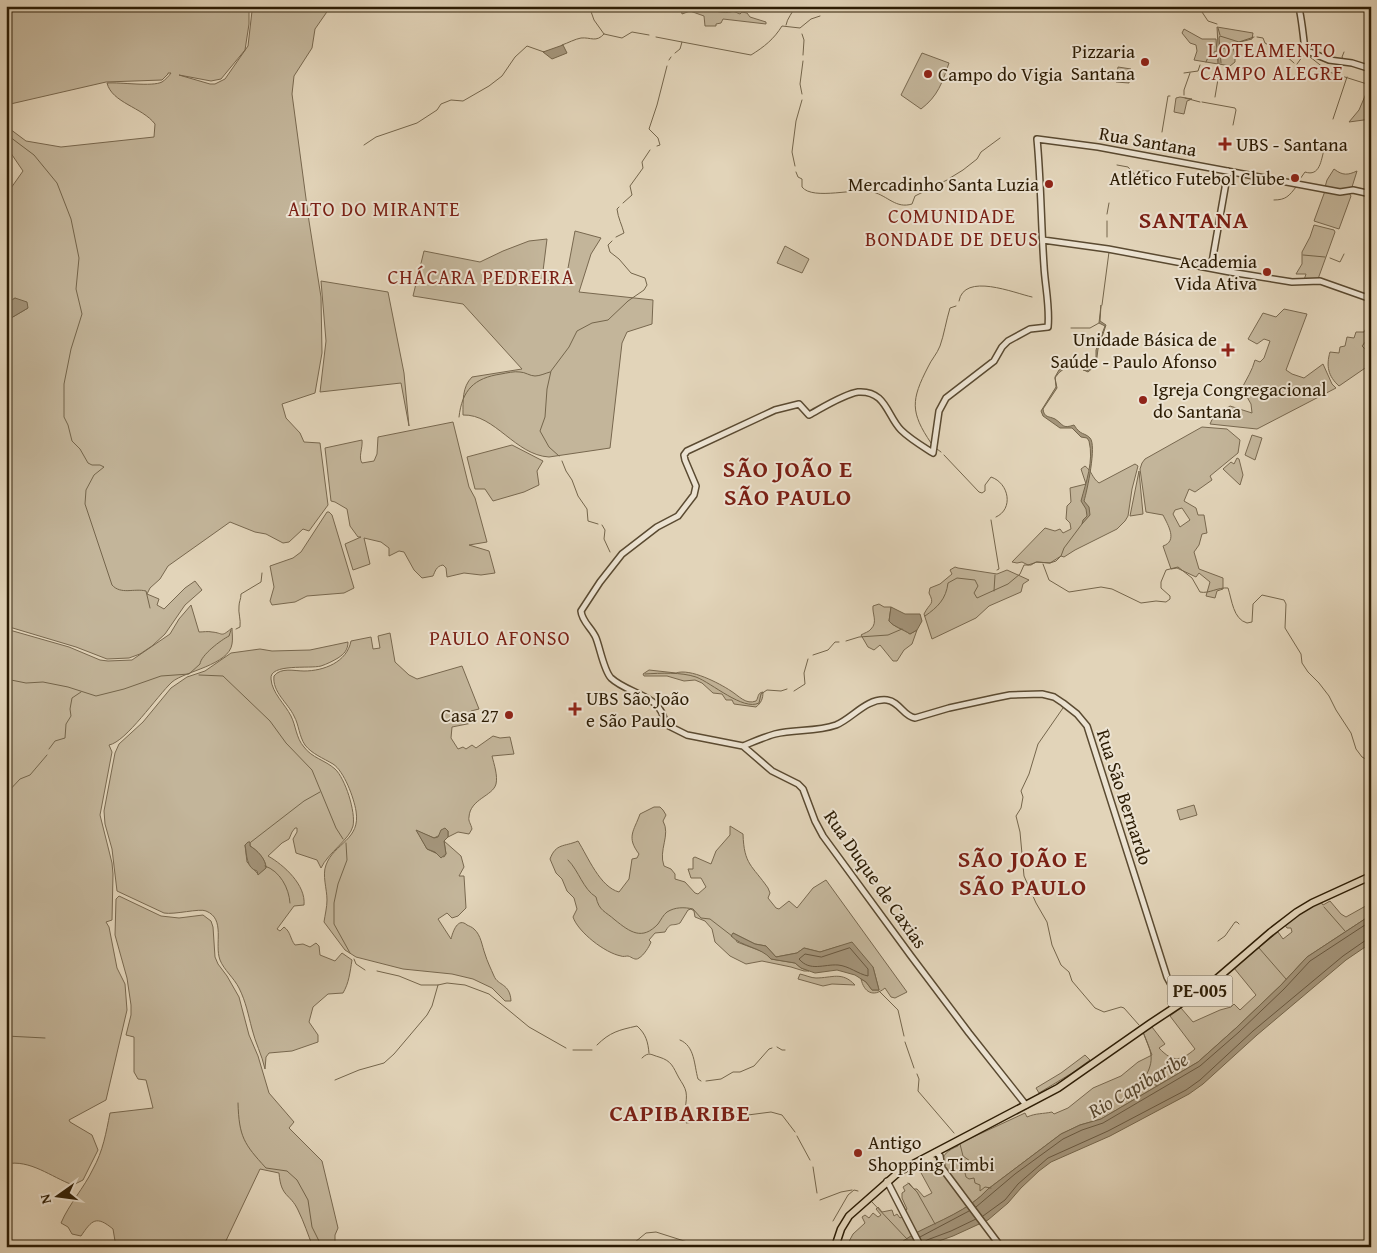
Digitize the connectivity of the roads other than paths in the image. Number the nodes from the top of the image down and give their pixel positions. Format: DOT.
graph roads {
  1 [pos="1299,6"];
  2 [pos="1371,69"];
  3 [pos="1228,171"];
  4 [pos="1371,194"];
  5 [pos="1044,240"];
  6 [pos="1211,268"];
  7 [pos="1371,299"];
  8 [pos="743,746"];
  9 [pos="1371,876"];
  10 [pos="1181,1003"];
  11 [pos="1026,1105"];
  12 [pos="935,1155"];
  13 [pos="887,1182"];
  14 [pos="836,1245"];
  15 [pos="922,1247"];
  16 [pos="1001,1247"];
  1 -- 2 [label="street"];
  3 -- 4 [label="street, Rua Santana"];
  3 -- 5 [label="street, Rua Santana"];
  3 -- 6 [label="street"];
  5 -- 6 [label="street"];
  5 -- 8 [label="street"];
  6 -- 7 [label="street"];
  8 -- 10 [label="street, Rua São Bernardo"];
  8 -- 11 [label="street, Rua Duque de Caxias"];
  9 -- 10 [label="main road, PE-005"];
  10 -- 11 [label="main road, PE-005"];
  11 -- 12 [label="main road, PE-005"];
  12 -- 13 [label="main road"];
  12 -- 16 [label="street"];
  13 -- 14 [label="main road"];
  13 -- 15 [label="street"];
}
